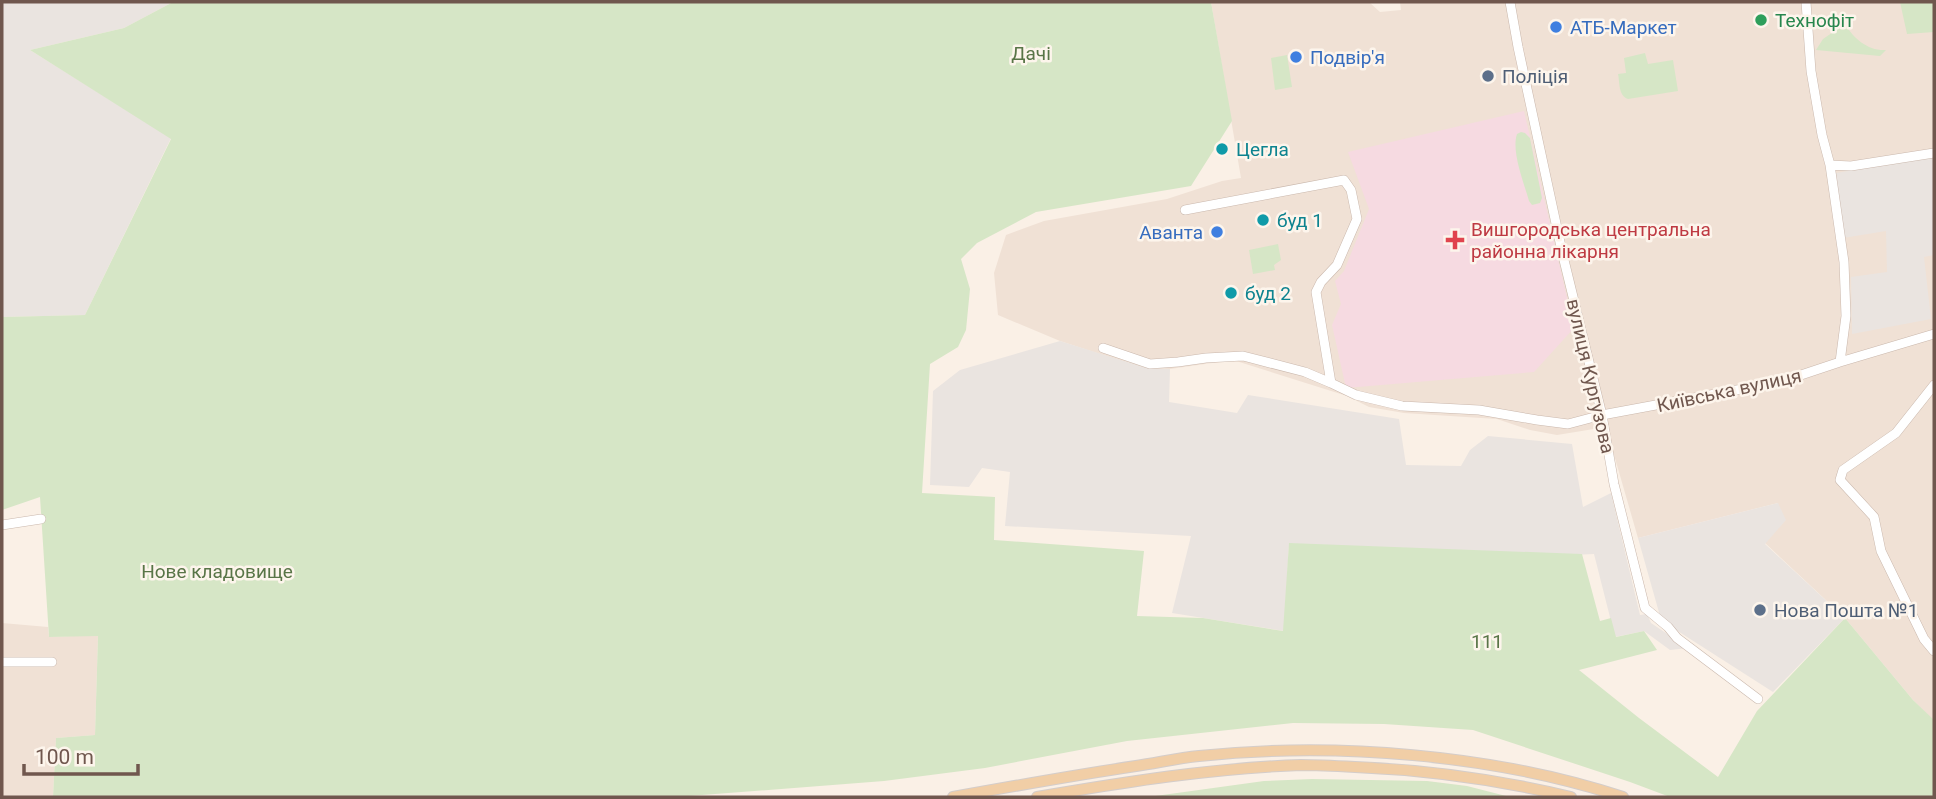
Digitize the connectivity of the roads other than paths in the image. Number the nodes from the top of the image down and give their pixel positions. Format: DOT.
graph roads {
  1 [pos="1510,2"];
  2 [pos="1805,2"];
  3 [pos="1934,153"];
  4 [pos="1830,165"];
  5 [pos="1185,211"];
  6 [pos="1934,334"];
  7 [pos="1103,348"];
  8 [pos="1840,362"];
  9 [pos="1331,383"];
  10 [pos="1934,385"];
  11 [pos="1602,415"];
  12 [pos="41,519"];
  13 [pos="2,525"];
  14 [pos="1934,651"];
  15 [pos="2,662"];
  16 [pos="52,662"];
  17 [pos="1758,699"];
  18 [pos="953,797"];
  19 [pos="1037,797"];
  20 [pos="1571,797"];
  21 [pos="1623,797"];
  1 -- 11 [label="street, вулиця Кургузова"];
  2 -- 4 [label="street"];
  3 -- 4 [label="street"];
  4 -- 8 [label="street"];
  5 -- 9 [label="street"];
  6 -- 8 [label="street, Київська вулиця"];
  7 -- 9 [label="street, Київська вулиця"];
  8 -- 11 [label="street, Київська вулиця"];
  9 -- 11 [label="street, Київська вулиця"];
  10 -- 14 [label="street"];
  11 -- 17 [label="street, вулиця Кургузова"];
  12 -- 13 [label="street"];
  15 -- 16 [label="street"];
  18 -- 21 [label="main road"];
  19 -- 20 [label="main road"];
}
